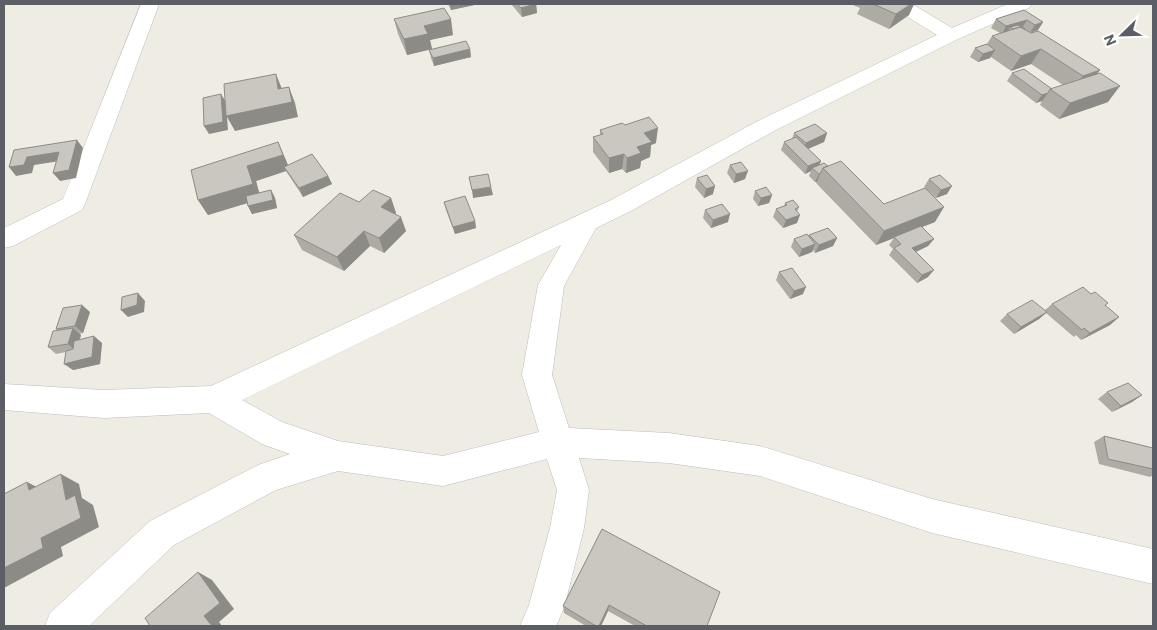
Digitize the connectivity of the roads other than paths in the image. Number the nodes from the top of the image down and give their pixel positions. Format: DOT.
graph roads {
  1 [pos="150,4"];
  2 [pos="899,4"];
  3 [pos="1023,4"];
  4 [pos="951,35"];
  5 [pos="587,222"];
  6 [pos="4,239"];
  7 [pos="4,397"];
  8 [pos="212,399"];
  9 [pos="558,442"];
  10 [pos="338,456"];
  11 [pos="1153,566"];
  12 [pos="63,626"];
  13 [pos="538,626"];
  1 -- 6 [label="street"];
  2 -- 4 [label="street"];
  3 -- 4 [label="street"];
  4 -- 5 [label="street"];
  5 -- 8 [label="street"];
  5 -- 9 [label="street"];
  7 -- 8 [label="street"];
  8 -- 10 [label="street"];
  9 -- 10 [label="street"];
  9 -- 11 [label="street"];
  9 -- 13 [label="street"];
  10 -- 12 [label="street"];
}
